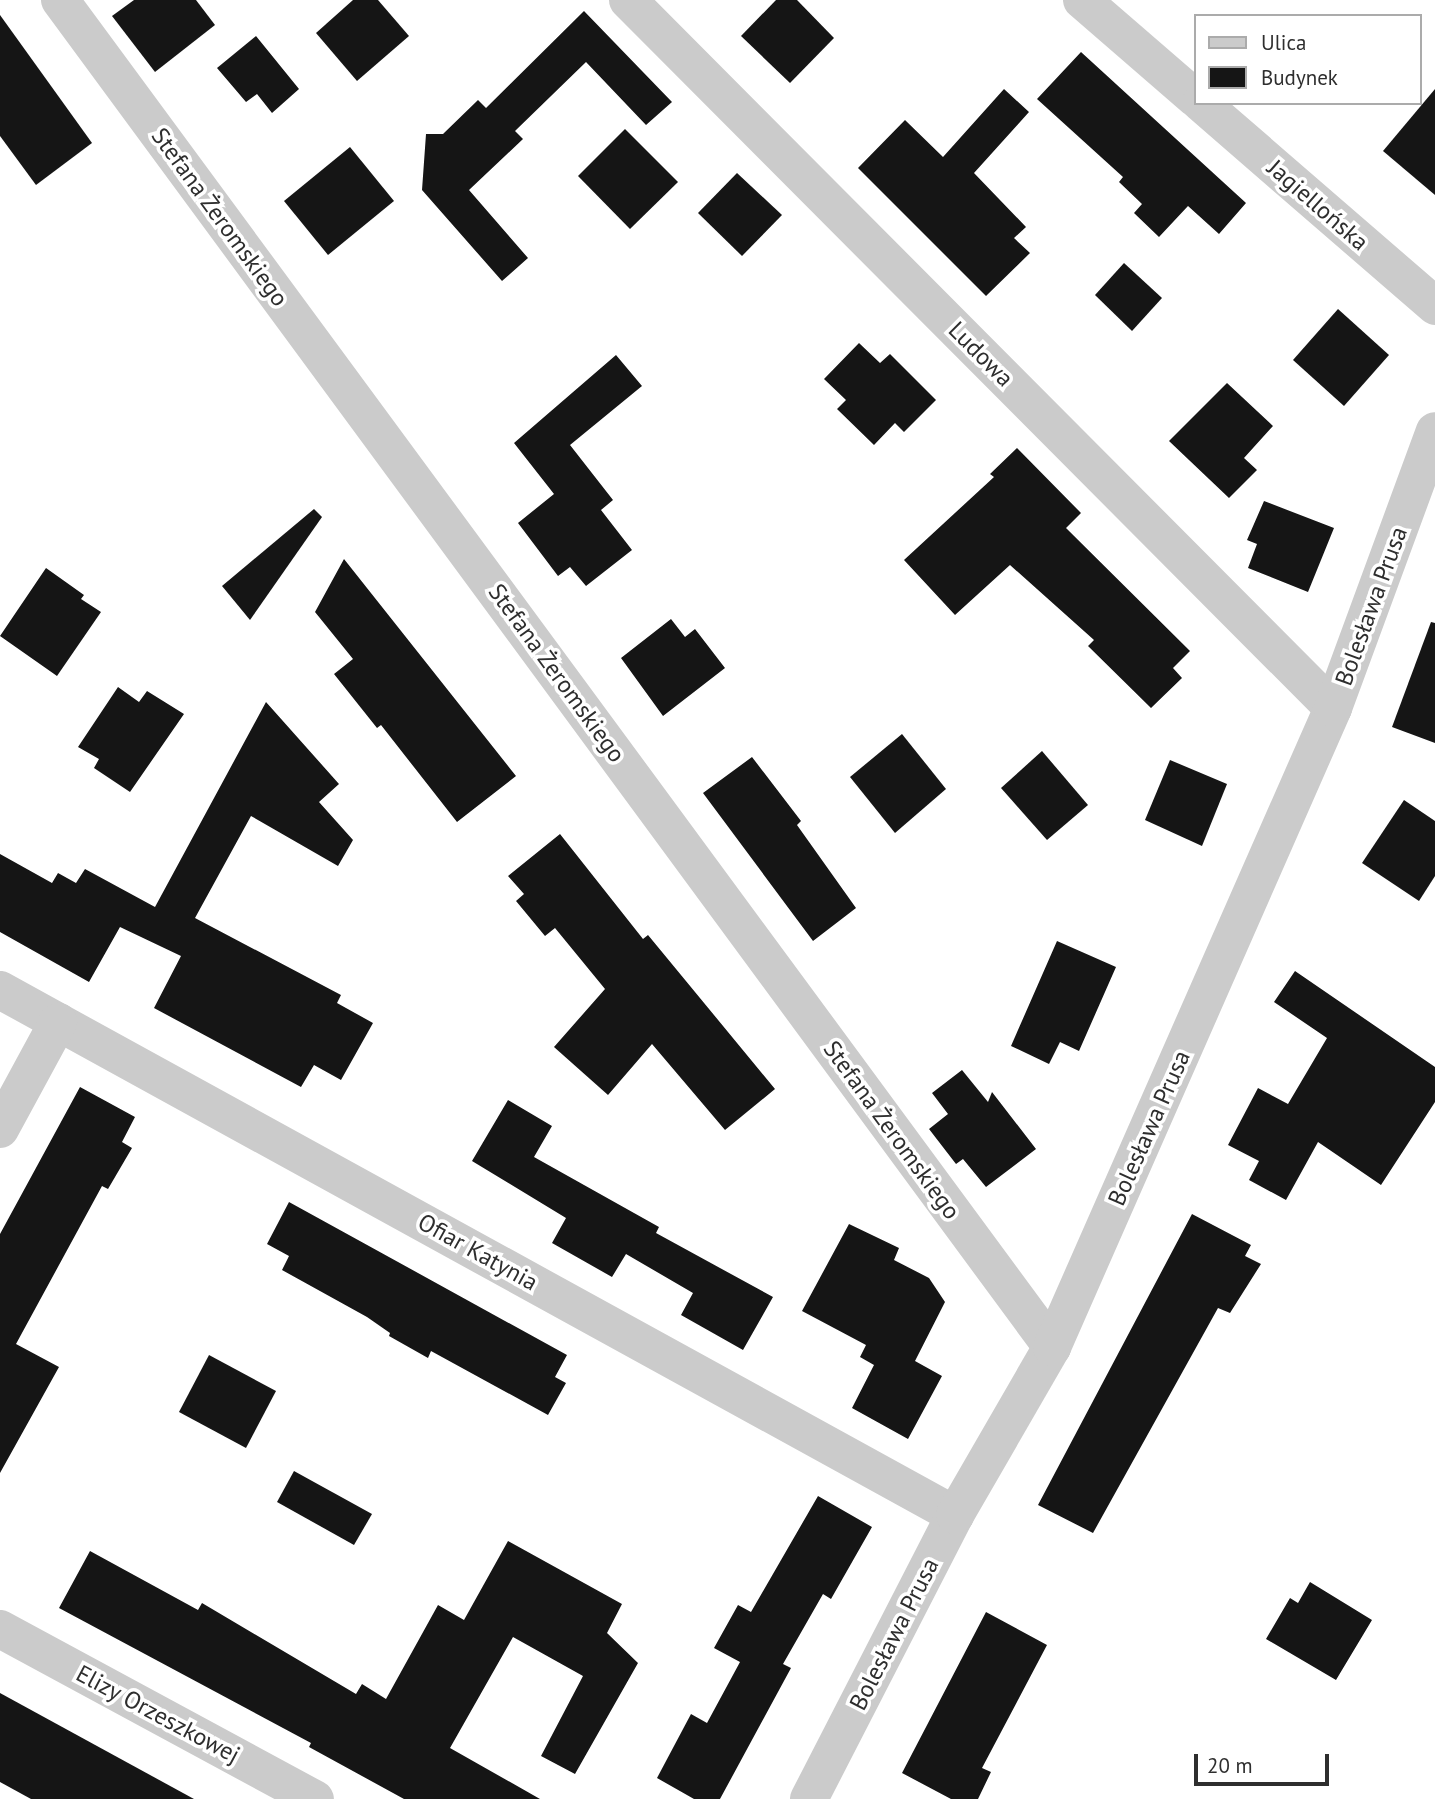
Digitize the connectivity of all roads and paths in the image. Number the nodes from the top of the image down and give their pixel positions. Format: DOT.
graph roads {
  1 [pos="60,0"];
  2 [pos="628,0"];
  3 [pos="1082,0"];
  4 [pos="1194,97"];
  5 [pos="1203,105"];
  6 [pos="1435,306"];
  7 [pos="1435,432"];
  8 [pos="1333,708"];
  9 [pos="0,990"];
  10 [pos="58,1022"];
  11 [pos="0,1129"];
  12 [pos="1052,1347"];
  13 [pos="955,1515"];
  14 [pos="0,1629"];
  15 [pos="316,1799"];
  16 [pos="809,1799"];
  1 -- 12 [label="street, Stefana Żeromskiego"];
  2 -- 8 [label="street, Ludowa"];
  3 -- 4 [label="street"];
  5 -- 6 [label="street, Jagiellońska"];
  7 -- 8 [label="street, Bolesława Prusa"];
  8 -- 12 [label="street, Bolesława Prusa"];
  9 -- 10 [label="street, Ofiar Katynia"];
  10 -- 11 [label="street"];
  10 -- 13 [label="street, Ofiar Katynia"];
  12 -- 13 [label="street, Bolesława Prusa"];
  13 -- 16 [label="street, Bolesława Prusa"];
  14 -- 15 [label="street, Elizy Orzeszkowej"];
}
